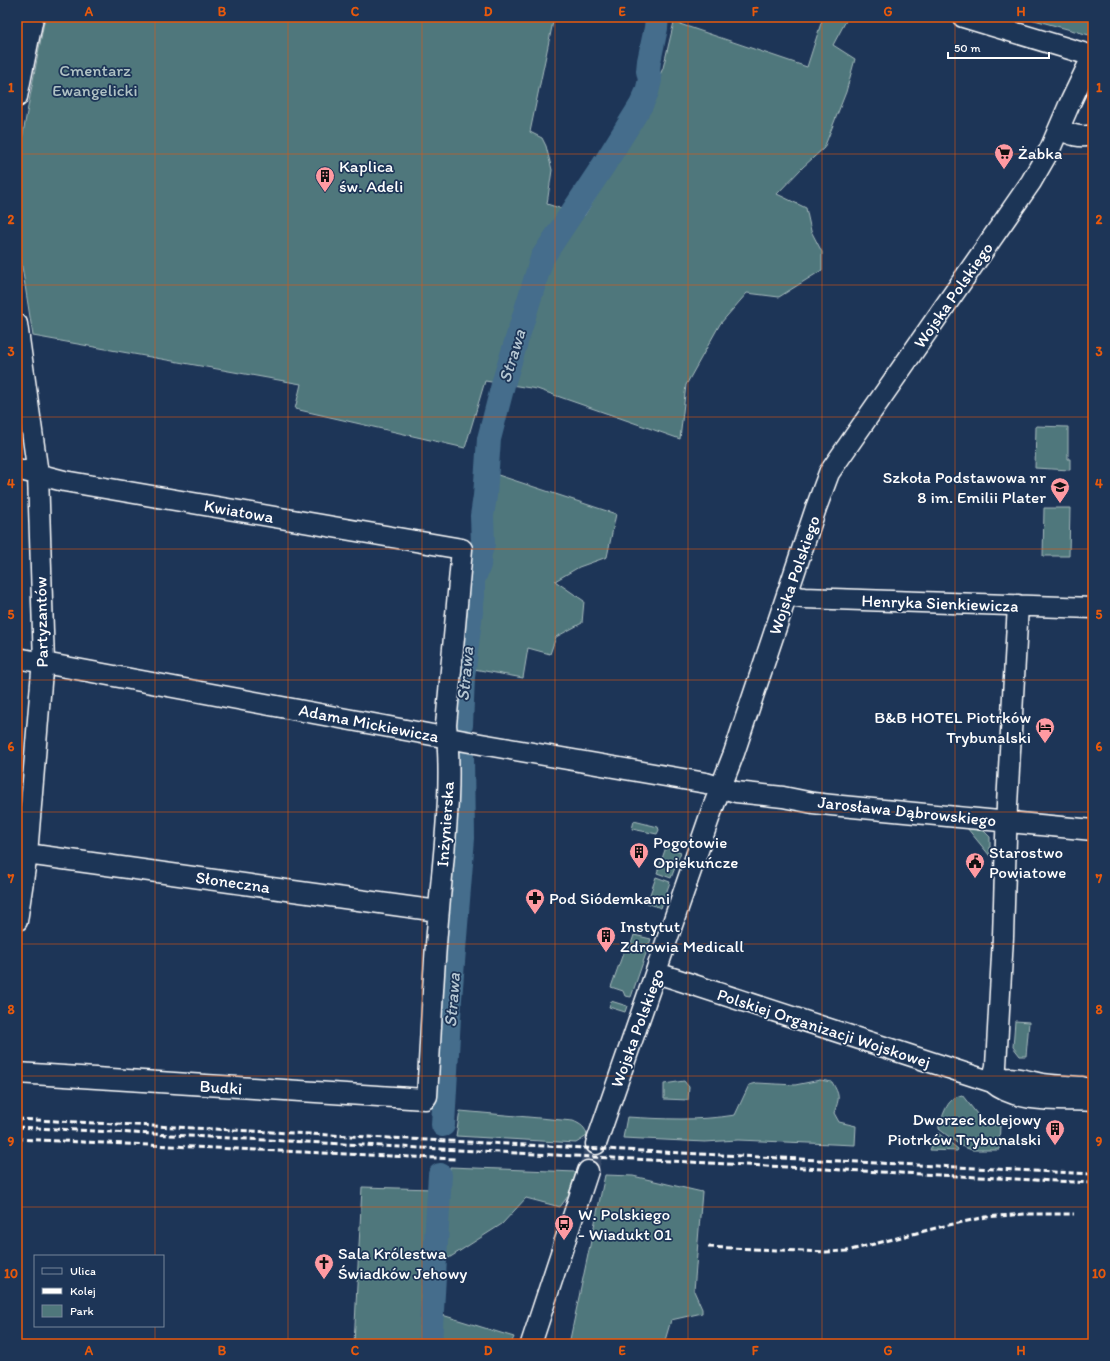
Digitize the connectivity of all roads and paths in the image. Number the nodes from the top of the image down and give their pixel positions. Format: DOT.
graph roads {
  1 [pos="33,17"];
  2 [pos="963,17"];
  3 [pos="1093,56"];
  4 [pos="17,97"];
  5 [pos="1059,129"];
  6 [pos="1093,135"];
  7 [pos="17,324"];
  8 [pos="17,469"];
  9 [pos="38,474"];
  10 [pos="462,549"];
  11 [pos="789,590"];
  12 [pos="1018,605"];
  13 [pos="1093,608"];
  14 [pos="17,658"];
  15 [pos="44,663"];
  16 [pos="456,739"];
  17 [pos="721,788"];
  18 [pos="1007,822"];
  19 [pos="1093,830"];
  20 [pos="24,841"];
  21 [pos="438,911"];
  22 [pos="17,921"];
  23 [pos="657,973"];
  24 [pos="17,1073"];
  25 [pos="992,1082"];
  26 [pos="1093,1087"];
  27 [pos="425,1099"];
  28 [pos="1093,1101"];
  29 [pos="596,1144"];
  30 [pos="588,1171"];
  31 [pos="531,1344"];
  1 -- 4 [label="street"];
  2 -- 3 [label="street"];
  3 -- 5 [label="street, Wojska Polskiego"];
  5 -- 6 [label="street"];
  5 -- 11 [label="street, Wojska Polskiego"];
  7 -- 9 [label="street, Partyzantów"];
  8 -- 9 [label="street, Kwiatowa"];
  9 -- 10 [label="street, Kwiatowa"];
  9 -- 15 [label="street, Partyzantów"];
  10 -- 16 [label="street, Inżynierska"];
  11 -- 12 [label="street, Henryka Sienkiewicza"];
  11 -- 17 [label="street, Wojska Polskiego"];
  12 -- 13 [label="street, Henryka Sienkiewicza"];
  12 -- 18 [label="street"];
  14 -- 15 [label="street, Adama Mickiewicza"];
  15 -- 16 [label="street, Adama Mickiewicza"];
  15 -- 20 [label="street, Partyzantów"];
  16 -- 17 [label="street, Adama Mickiewicza"];
  16 -- 21 [label="street, Inżynierska"];
  17 -- 18 [label="street, Jarosława Dąbrowskiego"];
  17 -- 23 [label="street, Wojska Polskiego"];
  18 -- 19 [label="street, Jarosława Dąbrowskiego"];
  18 -- 25 [label="street"];
  20 -- 21 [label="street, Słoneczna"];
  20 -- 22 [label="street, Partyzantów"];
  21 -- 27 [label="street, Inżynierska"];
  23 -- 25 [label="street, Polskiej Organizacji Wojskowej"];
  23 -- 29 [label="street, Wojska Polskiego"];
  24 -- 27 [label="street, Budki"];
  25 -- 26 [label="street, Polskiej Organizacji Wojskowej"];
  25 -- 28 [label="street, Polskiej Organizacji Wojskowej"];
  30 -- 31 [label="street"];
}
